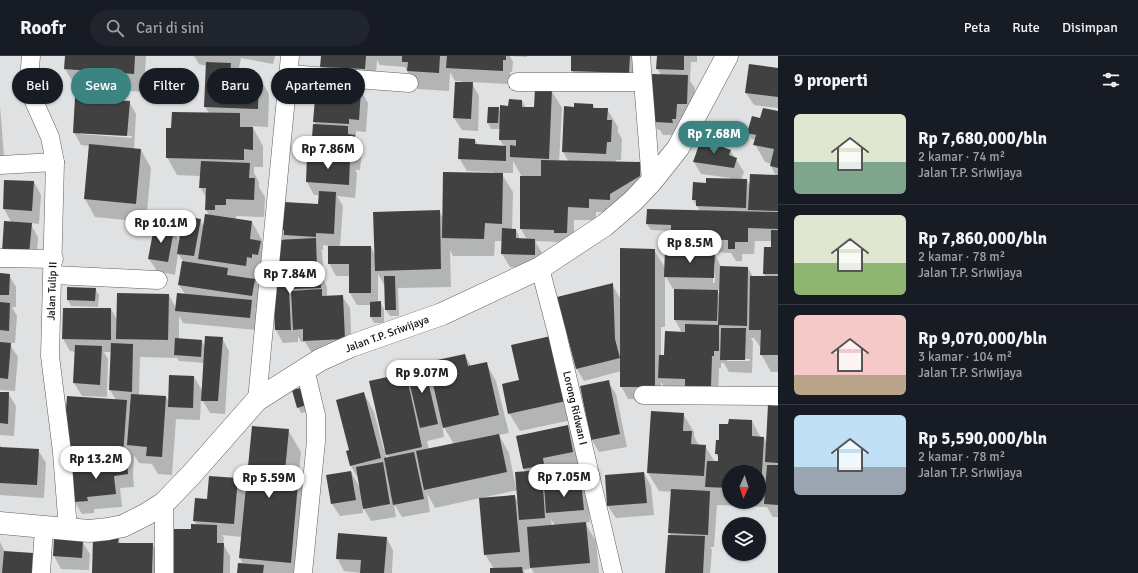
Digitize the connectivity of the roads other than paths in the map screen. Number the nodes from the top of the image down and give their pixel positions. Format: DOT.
graph roads {
  1 [pos="31,56"];
  2 [pos="290,56"];
  3 [pos="641,56"];
  4 [pos="727,56"];
  5 [pos="289,68"];
  6 [pos="365,80"];
  7 [pos="517,82"];
  8 [pos="642,82"];
  9 [pos="408,83"];
  10 [pos="286,104"];
  11 [pos="55,162"];
  12 [pos="0,165"];
  13 [pos="651,182"];
  14 [pos="0,258"];
  15 [pos="53,267"];
  16 [pos="540,268"];
  17 [pos="158,280"];
  18 [pos="305,369"];
  19 [pos="643,395"];
  20 [pos="778,396"];
  21 [pos="258,400"];
  22 [pos="164,502"];
  23 [pos="0,523"];
  24 [pos="44,528"];
  25 [pos="68,530"];
  26 [pos="41,573"];
  27 [pos="164,573"];
  28 [pos="303,573"];
  29 [pos="613,573"];
  1 -- 11 [label="street, Jalan Tulip II"];
  2 -- 5 [label="street"];
  3 -- 8 [label="street"];
  4 -- 13 [label="main road, Jalan T.P. Sriwijaya"];
  6 -- 9 [label="street"];
  7 -- 8 [label="street"];
  8 -- 13 [label="street"];
  10 -- 21 [label="street"];
  11 -- 12 [label="street"];
  11 -- 15 [label="street, Jalan Tulip II"];
  13 -- 16 [label="main road, Jalan T.P. Sriwijaya"];
  14 -- 15 [label="street"];
  15 -- 17 [label="street"];
  15 -- 25 [label="street, Jalan Tulip II"];
  16 -- 18 [label="main road, Jalan T.P. Sriwijaya"];
  16 -- 29 [label="street, Lorong Ridwan I"];
  18 -- 21 [label="main road, Jalan T.P. Sriwijaya"];
  18 -- 28 [label="street"];
  19 -- 20 [label="street"];
  21 -- 22 [label="main road, Jalan T.P. Sriwijaya"];
  22 -- 25 [label="main road, Jalan T.P. Sriwijaya"];
  22 -- 27 [label="street"];
  23 -- 24 [label="main road, Jalan T.P. Sriwijaya"];
  24 -- 25 [label="main road, Jalan T.P. Sriwijaya"];
  24 -- 26 [label="street"];
}
